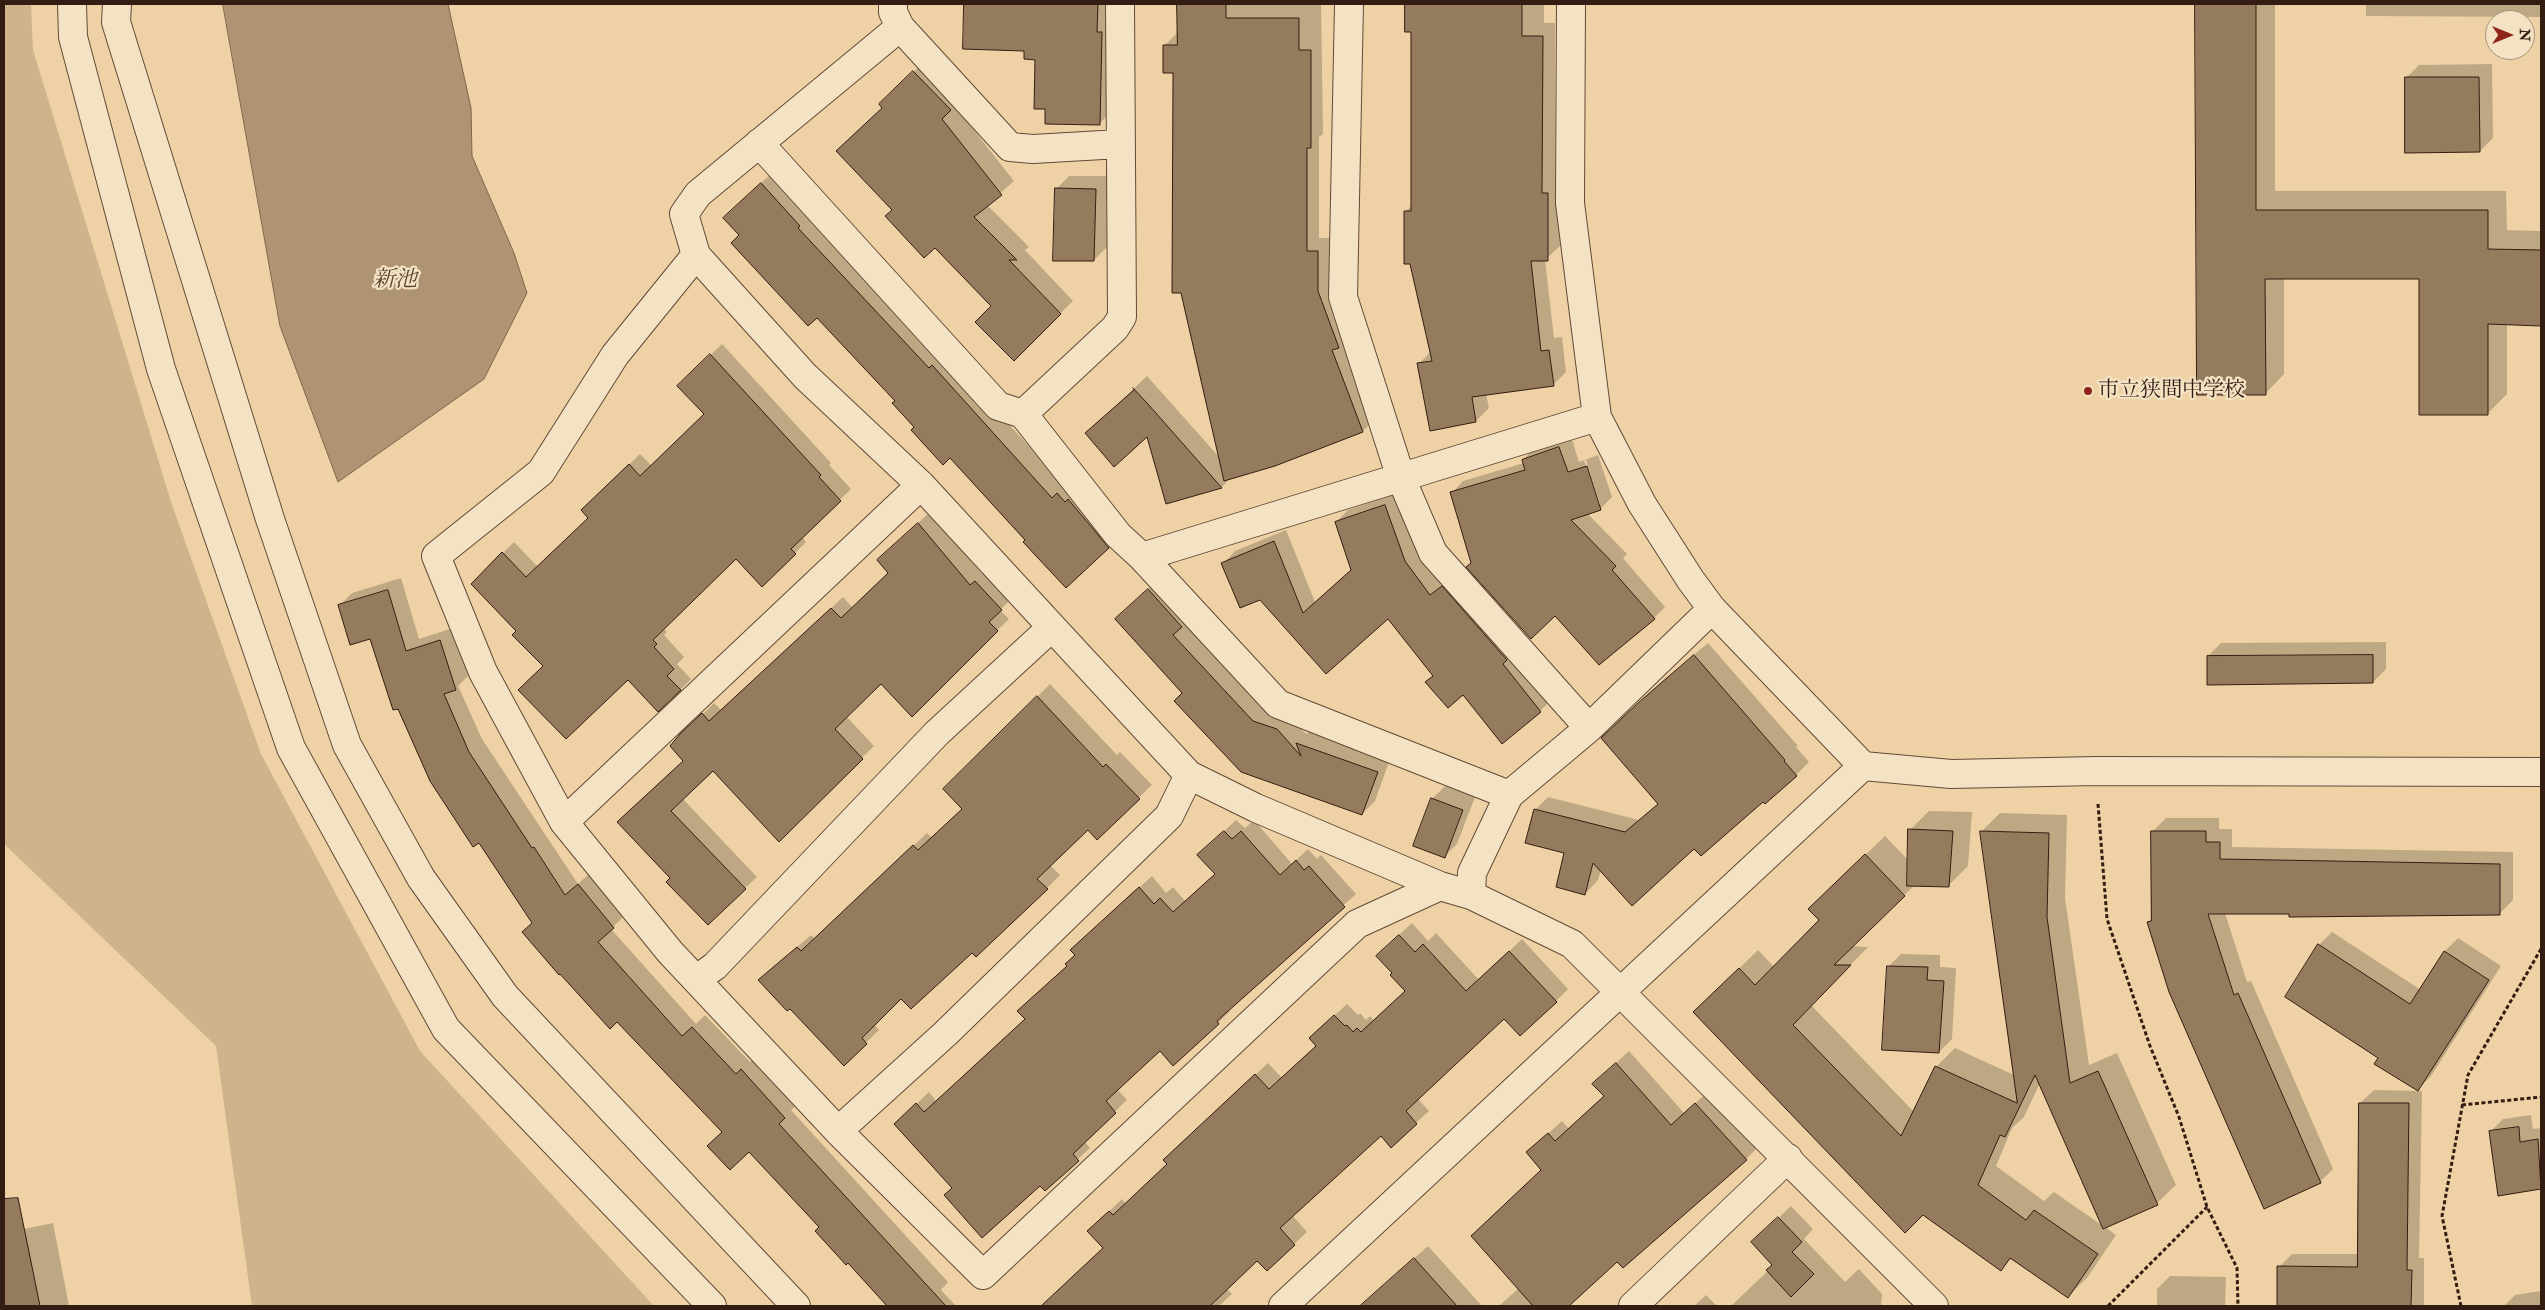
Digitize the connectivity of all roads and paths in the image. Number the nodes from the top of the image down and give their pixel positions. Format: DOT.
graph roads {
  1 [pos="72,4"];
  2 [pos="117,4"];
  3 [pos="1120,4"];
  4 [pos="1349,4"];
  5 [pos="1571,4"];
  6 [pos="896,15"];
  7 [pos="759,143"];
  8 [pos="1120,144"];
  9 [pos="696,255"];
  10 [pos="1023,414"];
  11 [pos="1597,417"];
  12 [pos="1400,476"];
  13 [pos="921,485"];
  14 [pos="1142,557"];
  15 [pos="1712,609"];
  16 [pos="1052,627"];
  17 [pos="1589,728"];
  18 [pos="1862,766"];
  19 [pos="2096,771"];
  20 [pos="2541,772"];
  21 [pos="1189,775"];
  22 [pos="1509,795"];
  23 [pos="564,822"];
  24 [pos="1440,886"];
  25 [pos="1471,895"];
  26 [pos="2541,949"];
  27 [pos="698,979"];
  28 [pos="1620,993"];
  29 [pos="2541,1097"];
  30 [pos="2462,1105"];
  31 [pos="838,1132"];
  32 [pos="1788,1158"];
  33 [pos="2207,1207"];
  34 [pos="712,1306"];
  35 [pos="796,1306"];
  36 [pos="1283,1306"];
  37 [pos="1633,1306"];
  38 [pos="1934,1306"];
  39 [pos="2108,1306"];
  40 [pos="2238,1306"];
  41 [pos="2461,1306"];
  1 -- 34 [label="street"];
  2 -- 35 [label="street"];
  3 -- 8 [label="street"];
  4 -- 12 [label="street"];
  5 -- 11 [label="street"];
  6 -- 7 [label="street"];
  6 -- 8 [label="street"];
  7 -- 9 [label="street"];
  7 -- 10 [label="street"];
  8 -- 10 [label="street"];
  9 -- 13 [label="street"];
  9 -- 23 [label="street"];
  10 -- 14 [label="street"];
  11 -- 12 [label="street"];
  11 -- 15 [label="street"];
  12 -- 14 [label="street"];
  12 -- 17 [label="street"];
  13 -- 16 [label="street"];
  13 -- 23 [label="street"];
  14 -- 22 [label="street"];
  15 -- 17 [label="street"];
  15 -- 18 [label="street"];
  16 -- 21 [label="street"];
  16 -- 27 [label="street"];
  17 -- 22 [label="street"];
  18 -- 19 [label="street"];
  18 -- 28 [label="street"];
  19 -- 20 [label="street"];
  19 -- 33 [label="path"];
  21 -- 24 [label="street"];
  21 -- 31 [label="street"];
  22 -- 25 [label="street"];
  23 -- 27 [label="street"];
  24 -- 25 [label="street"];
  24 -- 31 [label="street"];
  25 -- 28 [label="street"];
  26 -- 30 [label="path"];
  27 -- 31 [label="street"];
  28 -- 32 [label="street"];
  28 -- 36 [label="street"];
  29 -- 30 [label="path"];
  30 -- 41 [label="path"];
  32 -- 37 [label="street"];
  32 -- 38 [label="street"];
  33 -- 39 [label="path"];
  33 -- 40 [label="path"];
}
